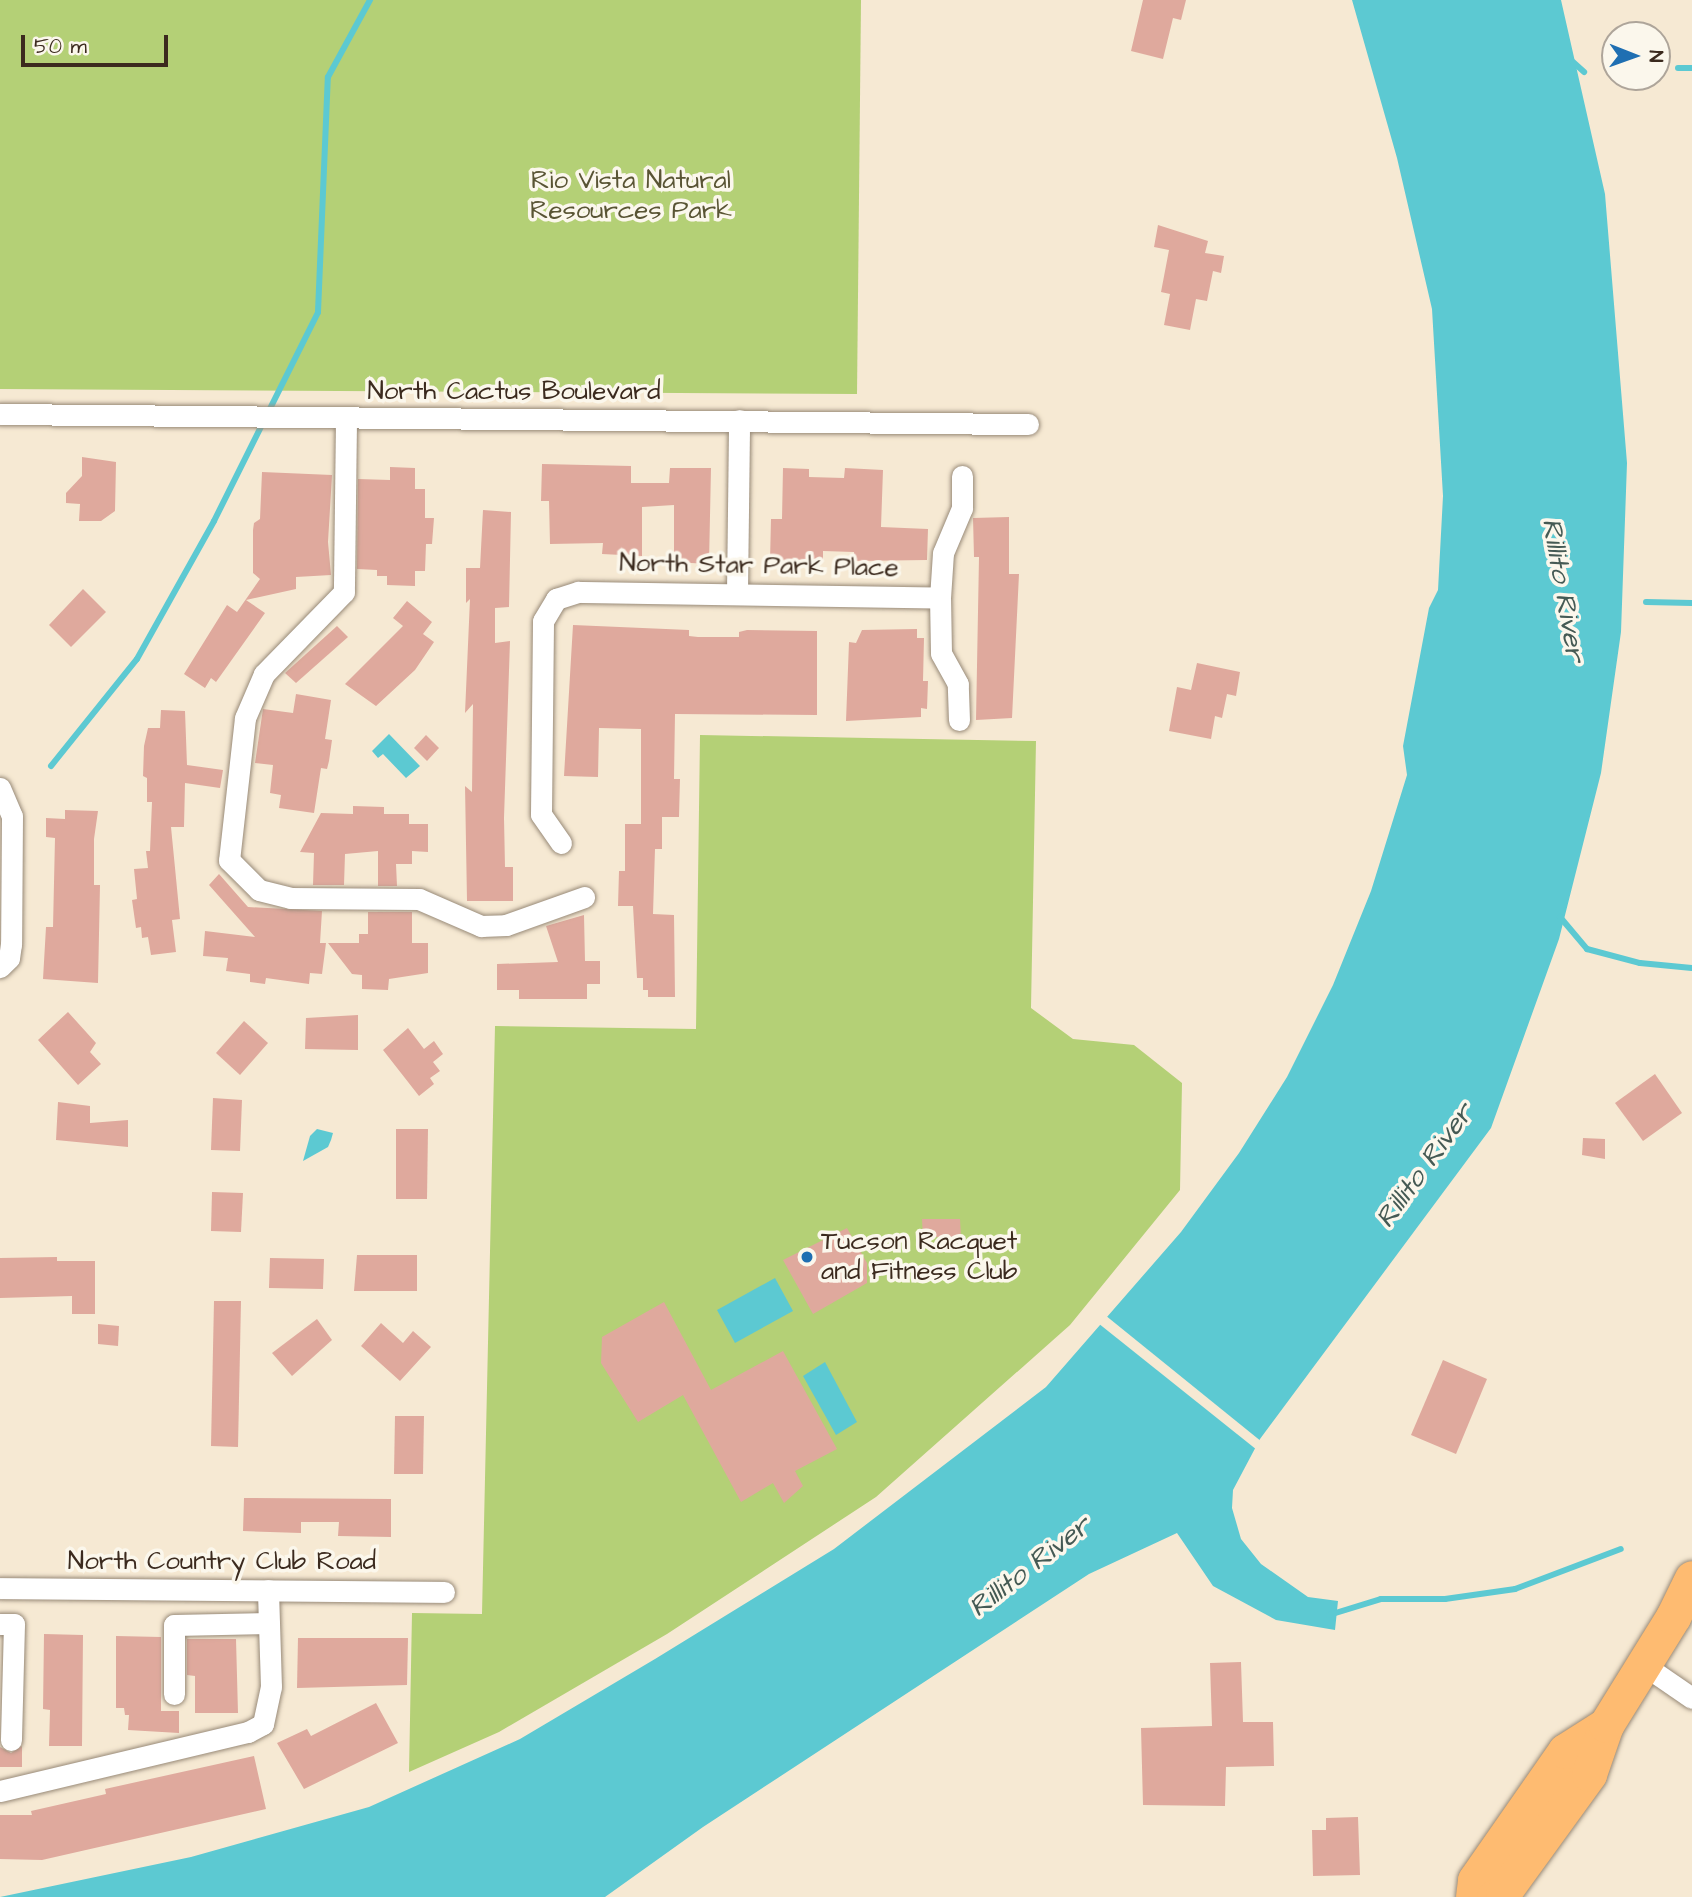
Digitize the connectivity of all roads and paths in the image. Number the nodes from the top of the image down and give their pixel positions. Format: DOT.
graph roads {
  1 [pos="0,414"];
  2 [pos="346,420"];
  3 [pos="739,420"];
  4 [pos="1028,424"];
  5 [pos="962,476"];
  6 [pos="737,592"];
  7 [pos="940,597"];
  8 [pos="959,720"];
  9 [pos="0,788"];
  10 [pos="561,843"];
  11 [pos="584,897"];
  12 [pos="5,962"];
  13 [pos="1692,1578"];
  14 [pos="0,1588"];
  15 [pos="268,1590"];
  16 [pos="444,1592"];
  17 [pos="269,1623"];
  18 [pos="0,1624"];
  19 [pos="1644,1665"];
  20 [pos="174,1694"];
  21 [pos="1692,1698"];
  22 [pos="1606,1725"];
  23 [pos="11,1740"];
  24 [pos="0,1791"];
  25 [pos="1472,1897"];
  26 [pos="1494,1897"];
  1 -- 2 [label="street, North Cactus Boulevard"];
  2 -- 3 [label="street, North Cactus Boulevard"];
  2 -- 11 [label="street"];
  3 -- 4 [label="street, North Cactus Boulevard"];
  3 -- 6 [label="street"];
  5 -- 7 [label="street"];
  6 -- 7 [label="street, North Star Park Place"];
  6 -- 10 [label="street, North Star Park Place"];
  7 -- 8 [label="street"];
  9 -- 12 [label="street"];
  13 -- 19 [label="main road"];
  14 -- 15 [label="street, North Country Club Road"];
  15 -- 16 [label="street, North Country Club Road"];
  15 -- 17 [label="street"];
  17 -- 20 [label="street"];
  17 -- 24 [label="street"];
  18 -- 23 [label="street"];
  19 -- 21 [label="street"];
  19 -- 22 [label="main road"];
  22 -- 25 [label="main road"];
  22 -- 26 [label="main road"];
}
